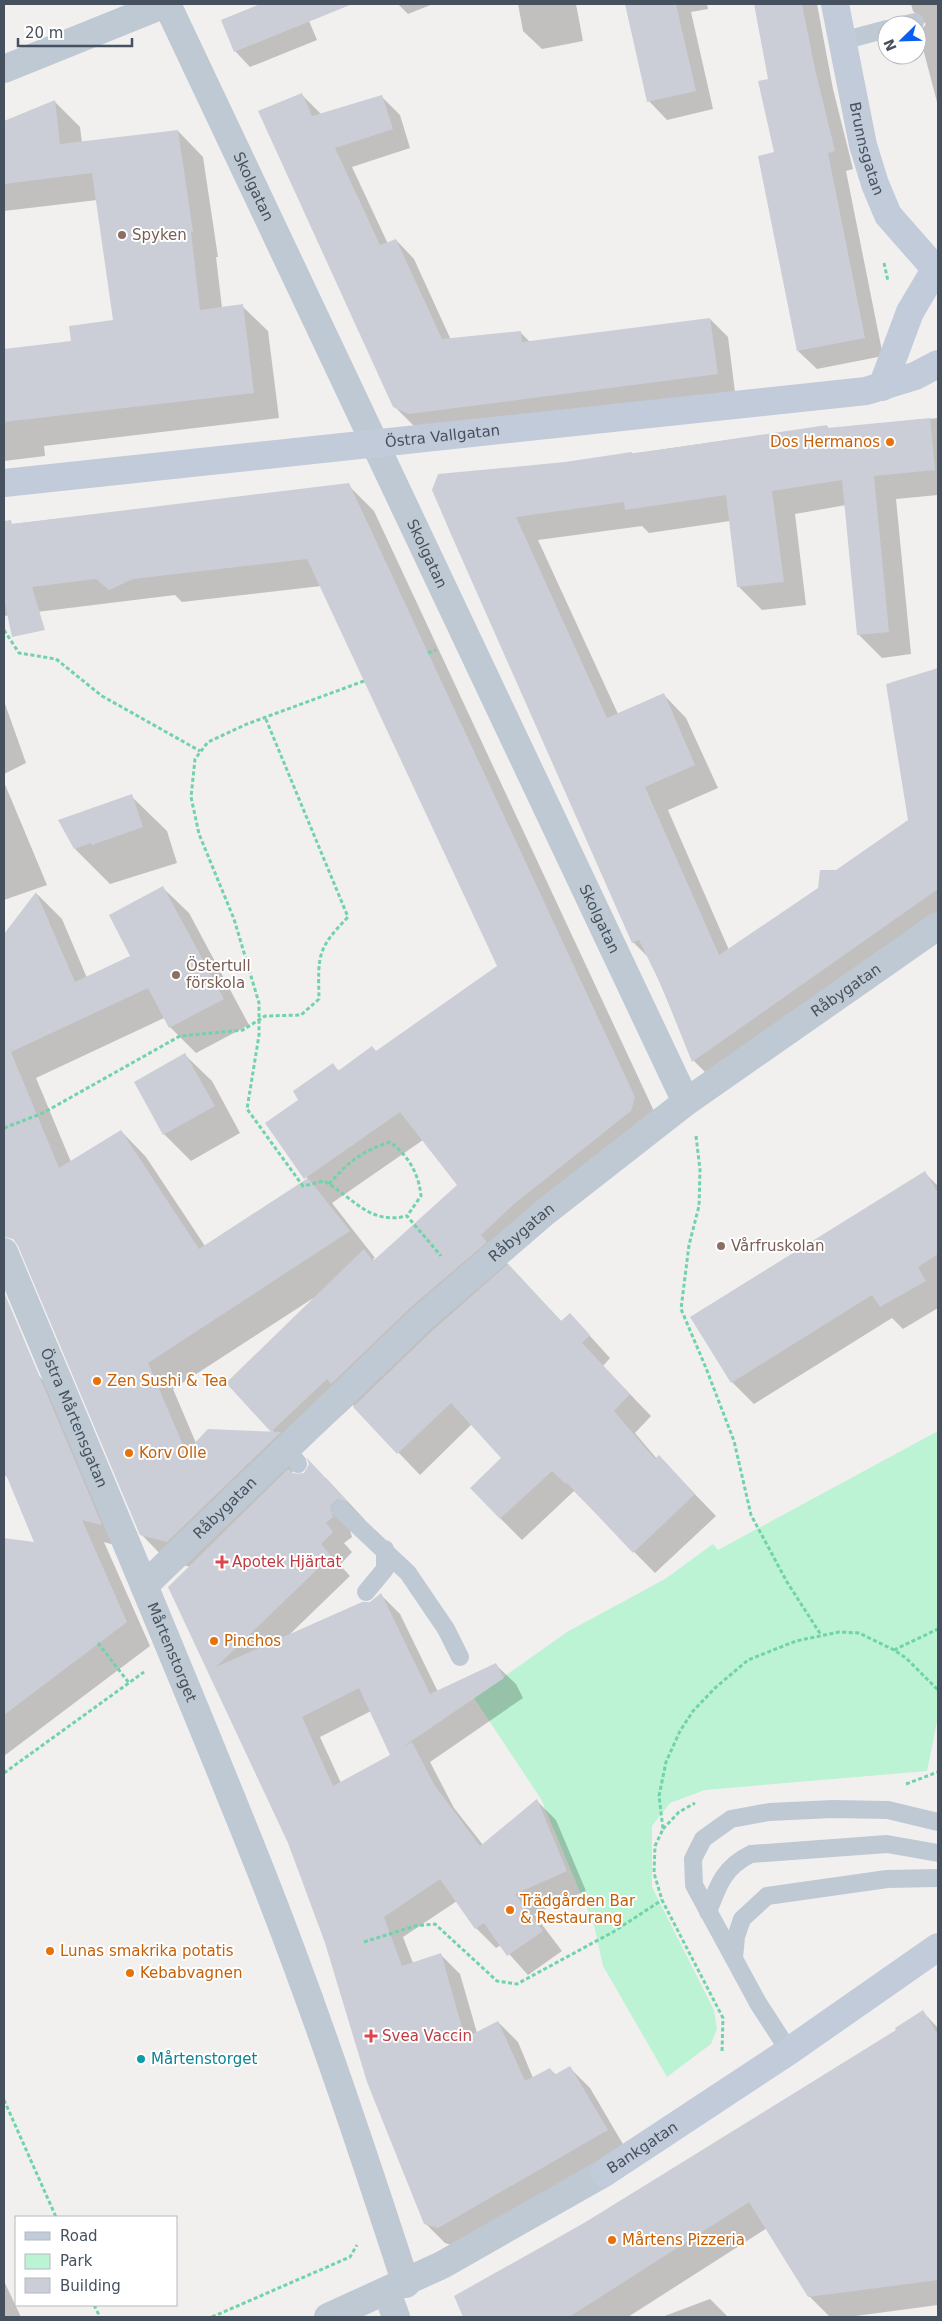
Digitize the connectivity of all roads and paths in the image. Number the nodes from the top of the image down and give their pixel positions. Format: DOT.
graph roads {
  1 [pos="166,4"];
  2 [pos="835,4"];
  3 [pos="877,32"];
  4 [pos="842,41"];
  5 [pos="4,69"];
  6 [pos="937,271"];
  7 [pos="938,364"];
  8 [pos="882,387"];
  9 [pos="375,444"];
  10 [pos="4,483"];
  11 [pos="4,630"];
  12 [pos="364,681"];
  13 [pos="265,717"];
  14 [pos="200,751"];
  15 [pos="938,926"];
  16 [pos="259,1020"];
  17 [pos="686,1102"];
  18 [pos="4,1128"];
  19 [pos="329,1184"];
  20 [pos="407,1216"];
  21 [pos="4,1252"];
  22 [pos="464,1280"];
  23 [pos="340,1509"];
  24 [pos="385,1549"];
  25 [pos="145,1585"];
  26 [pos="366,1592"];
  27 [pos="938,1629"];
  28 [pos="821,1635"];
  29 [pos="98,1643"];
  30 [pos="894,1650"];
  31 [pos="171,1652"];
  32 [pos="460,1657"];
  33 [pos="129,1683"];
  34 [pos="938,1690"];
  35 [pos="938,1772"];
  36 [pos="4,1773"];
  37 [pos="899,1785"];
  38 [pos="695,1803"];
  39 [pos="938,1822"];
  40 [pos="663,1829"];
  41 [pos="938,1853"];
  42 [pos="938,1878"];
  43 [pos="662,1900"];
  44 [pos="708,1912"];
  45 [pos="364,1942"];
  46 [pos="938,1948"];
  47 [pos="734,1958"];
  48 [pos="722,2051"];
  49 [pos="789,2051"];
  50 [pos="4,2100"];
  51 [pos="56,2216"];
  52 [pos="358,2243"];
  53 [pos="396,2288"];
  54 [pos="212,2317"];
  55 [pos="328,2317"];
  56 [pos="396,2317"];
  1 -- 5 [label="street"];
  1 -- 9 [label="street, Skolgatan"];
  2 -- 4 [label="street, Brunnsgatan"];
  3 -- 4 [label="lane"];
  4 -- 6 [label="street, Brunnsgatan"];
  6 -- 8 [label="street"];
  7 -- 8 [label="street, Östra Vallgatan"];
  8 -- 9 [label="street, Östra Vallgatan"];
  9 -- 10 [label="street, Östra Vallgatan"];
  9 -- 17 [label="street, Skolgatan"];
  11 -- 14 [label="path"];
  12 -- 13 [label="path"];
  13 -- 14 [label="path"];
  13 -- 16 [label="path"];
  14 -- 16 [label="path"];
  15 -- 17 [label="street, Råbygatan"];
  16 -- 18 [label="path"];
  16 -- 19 [label="path"];
  17 -- 22 [label="street, Råbygatan"];
  17 -- 28 [label="path"];
  19 -- 20 [label="path"];
  19 -- 20 [label="path"];
  20 -- 22 [label="path"];
  21 -- 25 [label="street, Östra Mårtensgatan"];
  22 -- 25 [label="street, Råbygatan"];
  23 -- 24 [label="lane"];
  24 -- 26 [label="lane"];
  24 -- 32 [label="lane"];
  25 -- 31 [label="street, Mårtenstorget"];
  27 -- 30 [label="path"];
  28 -- 30 [label="path"];
  28 -- 40 [label="path"];
  29 -- 33 [label="path"];
  30 -- 34 [label="path"];
  31 -- 33 [label="path"];
  31 -- 53 [label="street, Mårtenstorget"];
  33 -- 36 [label="path"];
  35 -- 37 [label="path"];
  38 -- 40 [label="path"];
  39 -- 44 [label="lane"];
  40 -- 43 [label="path"];
  41 -- 44 [label="lane"];
  42 -- 47 [label="lane"];
  43 -- 45 [label="path"];
  43 -- 48 [label="path"];
  44 -- 47 [label="lane"];
  46 -- 49 [label="street, Bankgatan"];
  47 -- 49 [label="lane"];
  49 -- 53 [label="street, Bankgatan"];
  50 -- 51 [label="path"];
  52 -- 54 [label="path"];
  53 -- 55 [label="street, Bankgatan"];
  53 -- 56 [label="street, Mårtenstorget"];
}
